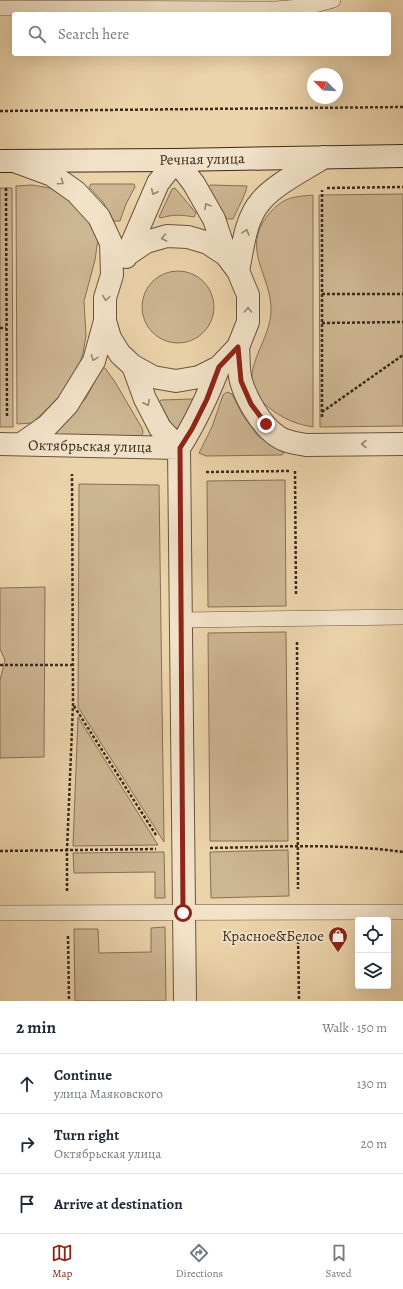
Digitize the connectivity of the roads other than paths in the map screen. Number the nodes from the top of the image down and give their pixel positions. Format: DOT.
graph roads {
  1 [pos="333,0"];
  2 [pos="0,8"];
  3 [pos="403,156"];
  4 [pos="324,157"];
  5 [pos="176,160"];
  6 [pos="6,161"];
  7 [pos="128,254"];
  8 [pos="232,263"];
  9 [pos="112,275"];
  10 [pos="105,321"];
  11 [pos="238,347"];
  12 [pos="133,366"];
  13 [pos="219,367"];
  14 [pos="10,444"];
  15 [pos="403,444"];
  16 [pos="180,448"];
  17 [pos="403,616"];
  18 [pos="180,620"];
  19 [pos="403,912"];
  20 [pos="0,913"];
  21 [pos="183,913"];
  22 [pos="185,1001"];
  1 -- 2 [label="lane"];
  3 -- 4 [label="street, Речная улица"];
  4 -- 5 [label="street, Речная улица"];
  8 -- 4 [label="street, one-way"];
  5 -- 6 [label="street, Речная улица"];
  5 -- 7 [label="street, one-way"];
  8 -- 5 [label="street, one-way"];
  6 -- 9 [label="street, one-way"];
  8 -- 7 [label="street, one-way"];
  7 -- 9 [label="street"];
  11 -- 8 [label="street, one-way"];
  9 -- 10 [label="street, one-way"];
  10 -- 12 [label="street"];
  10 -- 14 [label="street, one-way"];
  11 -- 13 [label="street"];
  15 -- 11 [label="street, one-way"];
  12 -- 13 [label="street"];
  12 -- 16 [label="street, one-way"];
  13 -- 16 [label="street"];
  14 -- 16 [label="street, Октябрьская улица"];
  16 -- 18 [label="street"];
  17 -- 18 [label="lane"];
  18 -- 21 [label="street"];
  19 -- 21 [label="lane"];
  20 -- 21 [label="lane"];
  21 -- 22 [label="street"];
}
